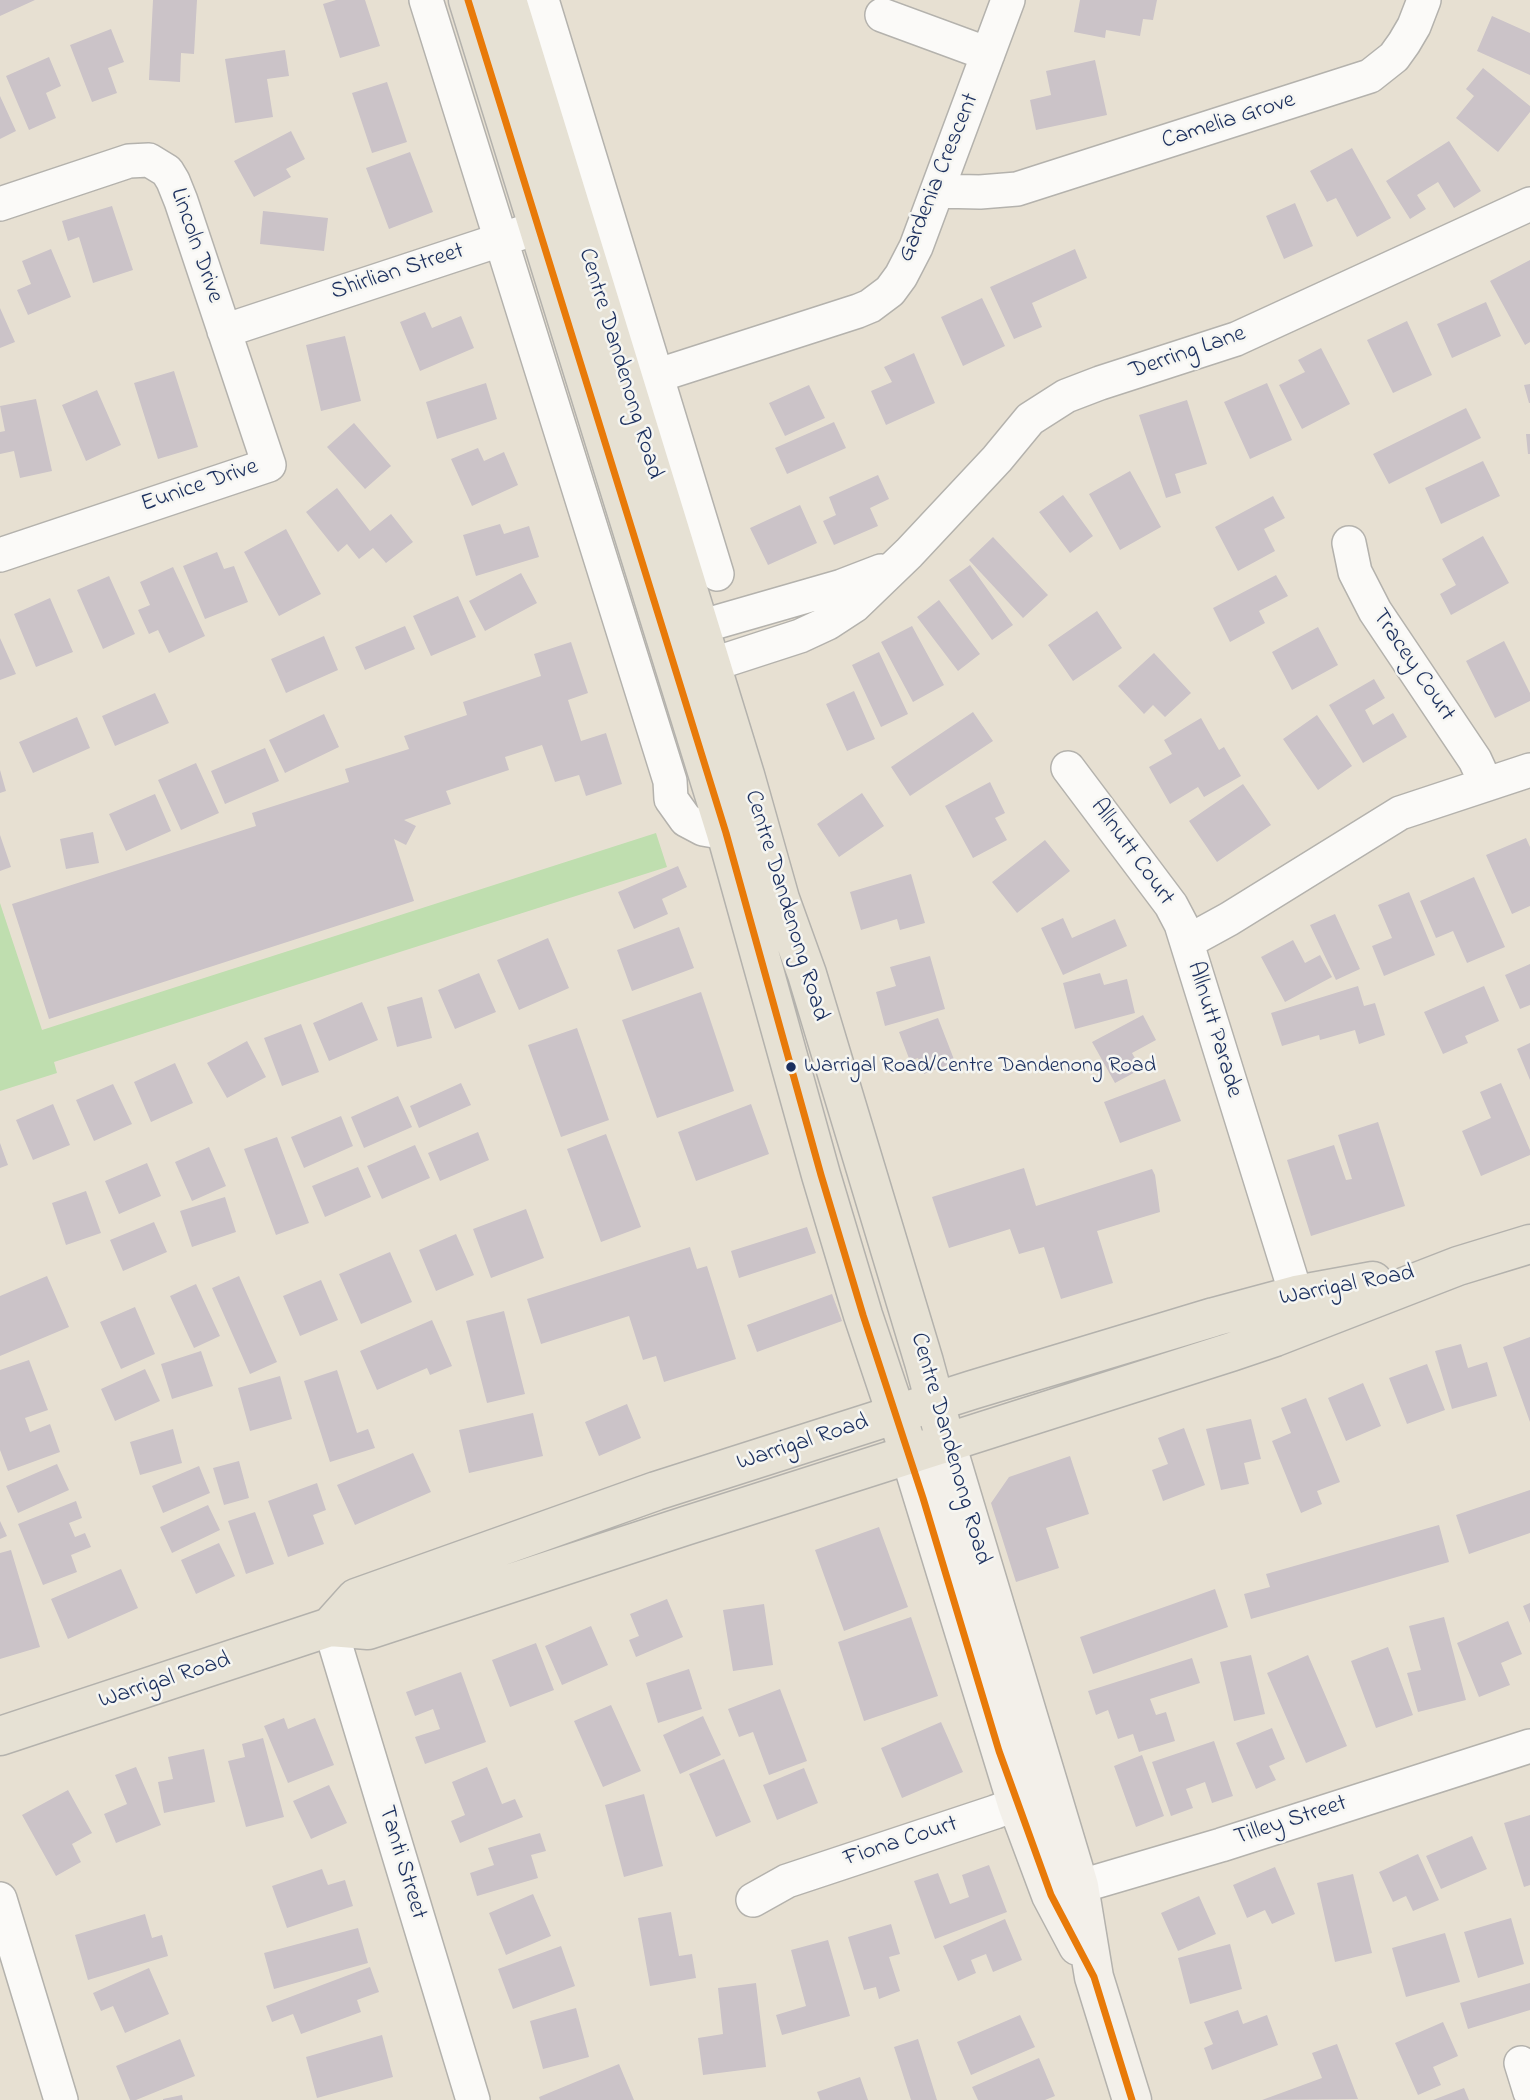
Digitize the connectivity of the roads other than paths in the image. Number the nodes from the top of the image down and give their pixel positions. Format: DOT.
graph roads {
  1 [pos="468,0"];
  2 [pos="507,0"];
  3 [pos="542,0"];
  4 [pos="1008,0"];
  5 [pos="1424,0"];
  6 [pos="430,2"];
  7 [pos="882,15"];
  8 [pos="988,54"];
  9 [pos="949,158"];
  10 [pos="996,190"];
  11 [pos="937,191"];
  12 [pos="0,204"];
  13 [pos="1530,204"];
  14 [pos="556,222"];
  15 [pos="501,239"];
  16 [pos="224,331"];
  17 [pos="625,386"];
  18 [pos="1349,543"];
  19 [pos="0,555"];
  20 [pos="894,566"];
  21 [pos="717,574"];
  22 [pos="683,632"];
  23 [pos="694,671"];
  24 [pos="1068,768"];
  25 [pos="1530,770"];
  26 [pos="1486,784"];
  27 [pos="726,833"];
  28 [pos="1187,942"];
  29 [pos="1530,1244"];
  30 [pos="1301,1310"];
  31 [pos="934,1402"];
  32 [pos="896,1415"];
  33 [pos="946,1443"];
  34 [pos="910,1455"];
  35 [pos="330,1627"];
  36 [pos="0,1736"];
  37 [pos="1530,1746"];
  38 [pos="1033,1798"];
  39 [pos="1065,1891"];
  40 [pos="0,1899"];
  41 [pos="753,1900"];
  42 [pos="61,2100"];
  43 [pos="473,2100"];
  44 [pos="1132,2100"];
  1 -- 14 [label="main road, Centre Dandenong Road"];
  2 -- 14 [label="main road, Centre Dandenong Road"];
  3 -- 17 [label="street, Centre Dandenong Road"];
  4 -- 8 [label="street, Gardenia Crescent"];
  5 -- 10 [label="street, Camelia Grove"];
  6 -- 15 [label="street, Centre Dandenong Road"];
  7 -- 8 [label="street"];
  8 -- 9 [label="street, Gardenia Crescent"];
  9 -- 10 [label="street"];
  9 -- 11 [label="street, Gardenia Crescent"];
  10 -- 11 [label="street, Camelia Grove"];
  11 -- 17 [label="street, Gardenia Crescent"];
  12 -- 16 [label="street, Lincoln Drive"];
  13 -- 20 [label="street, Derring Lane"];
  14 -- 15 [label="street, Shirlian Street"];
  14 -- 17 [label="main road, Centre Dandenong Road"];
  15 -- 16 [label="street, Shirlian Street"];
  15 -- 27 [label="street, Centre Dandenong Road"];
  16 -- 19 [label="street, Eunice Drive"];
  17 -- 21 [label="street, Centre Dandenong Road"];
  17 -- 22 [label="main road, Centre Dandenong Road"];
  18 -- 26 [label="street, Tracey Court"];
  20 -- 22 [label="street, Derring Lane"];
  20 -- 23 [label="street, Derring Lane"];
  22 -- 23 [label="main road, Centre Dandenong Road"];
  23 -- 27 [label="main road, Centre Dandenong Road"];
  23 -- 31 [label="main road, Centre Dandenong Road"];
  24 -- 28 [label="street, Allnutt Court"];
  25 -- 26 [label="street, Allnutt Parade"];
  26 -- 28 [label="street, Allnutt Parade"];
  27 -- 32 [label="main road, Centre Dandenong Road"];
  28 -- 30 [label="street, Allnutt Parade"];
  29 -- 30 [label="main road, Warrigal Road"];
  30 -- 31 [label="main road, Warrigal Road"];
  30 -- 33 [label="main road, Warrigal Road"];
  31 -- 32 [label="main road, Warrigal Road"];
  31 -- 33 [label="main road, Centre Dandenong Road"];
  32 -- 34 [label="main road, Centre Dandenong Road"];
  32 -- 35 [label="main road, Warrigal Road"];
  33 -- 34 [label="main road, Warrigal Road"];
  33 -- 38 [label="main road, Centre Dandenong Road"];
  34 -- 35 [label="main road, Warrigal Road"];
  34 -- 38 [label="main road, Centre Dandenong Road"];
  35 -- 36 [label="main road, Warrigal Road"];
  35 -- 43 [label="street, Tanti Street"];
  37 -- 39 [label="street, Tilley Street"];
  38 -- 39 [label="main road, Centre Dandenong Road"];
  38 -- 41 [label="street, Fiona Court"];
  39 -- 44 [label="main road, Centre Dandenong Road"];
  40 -- 42 [label="street"];
}
